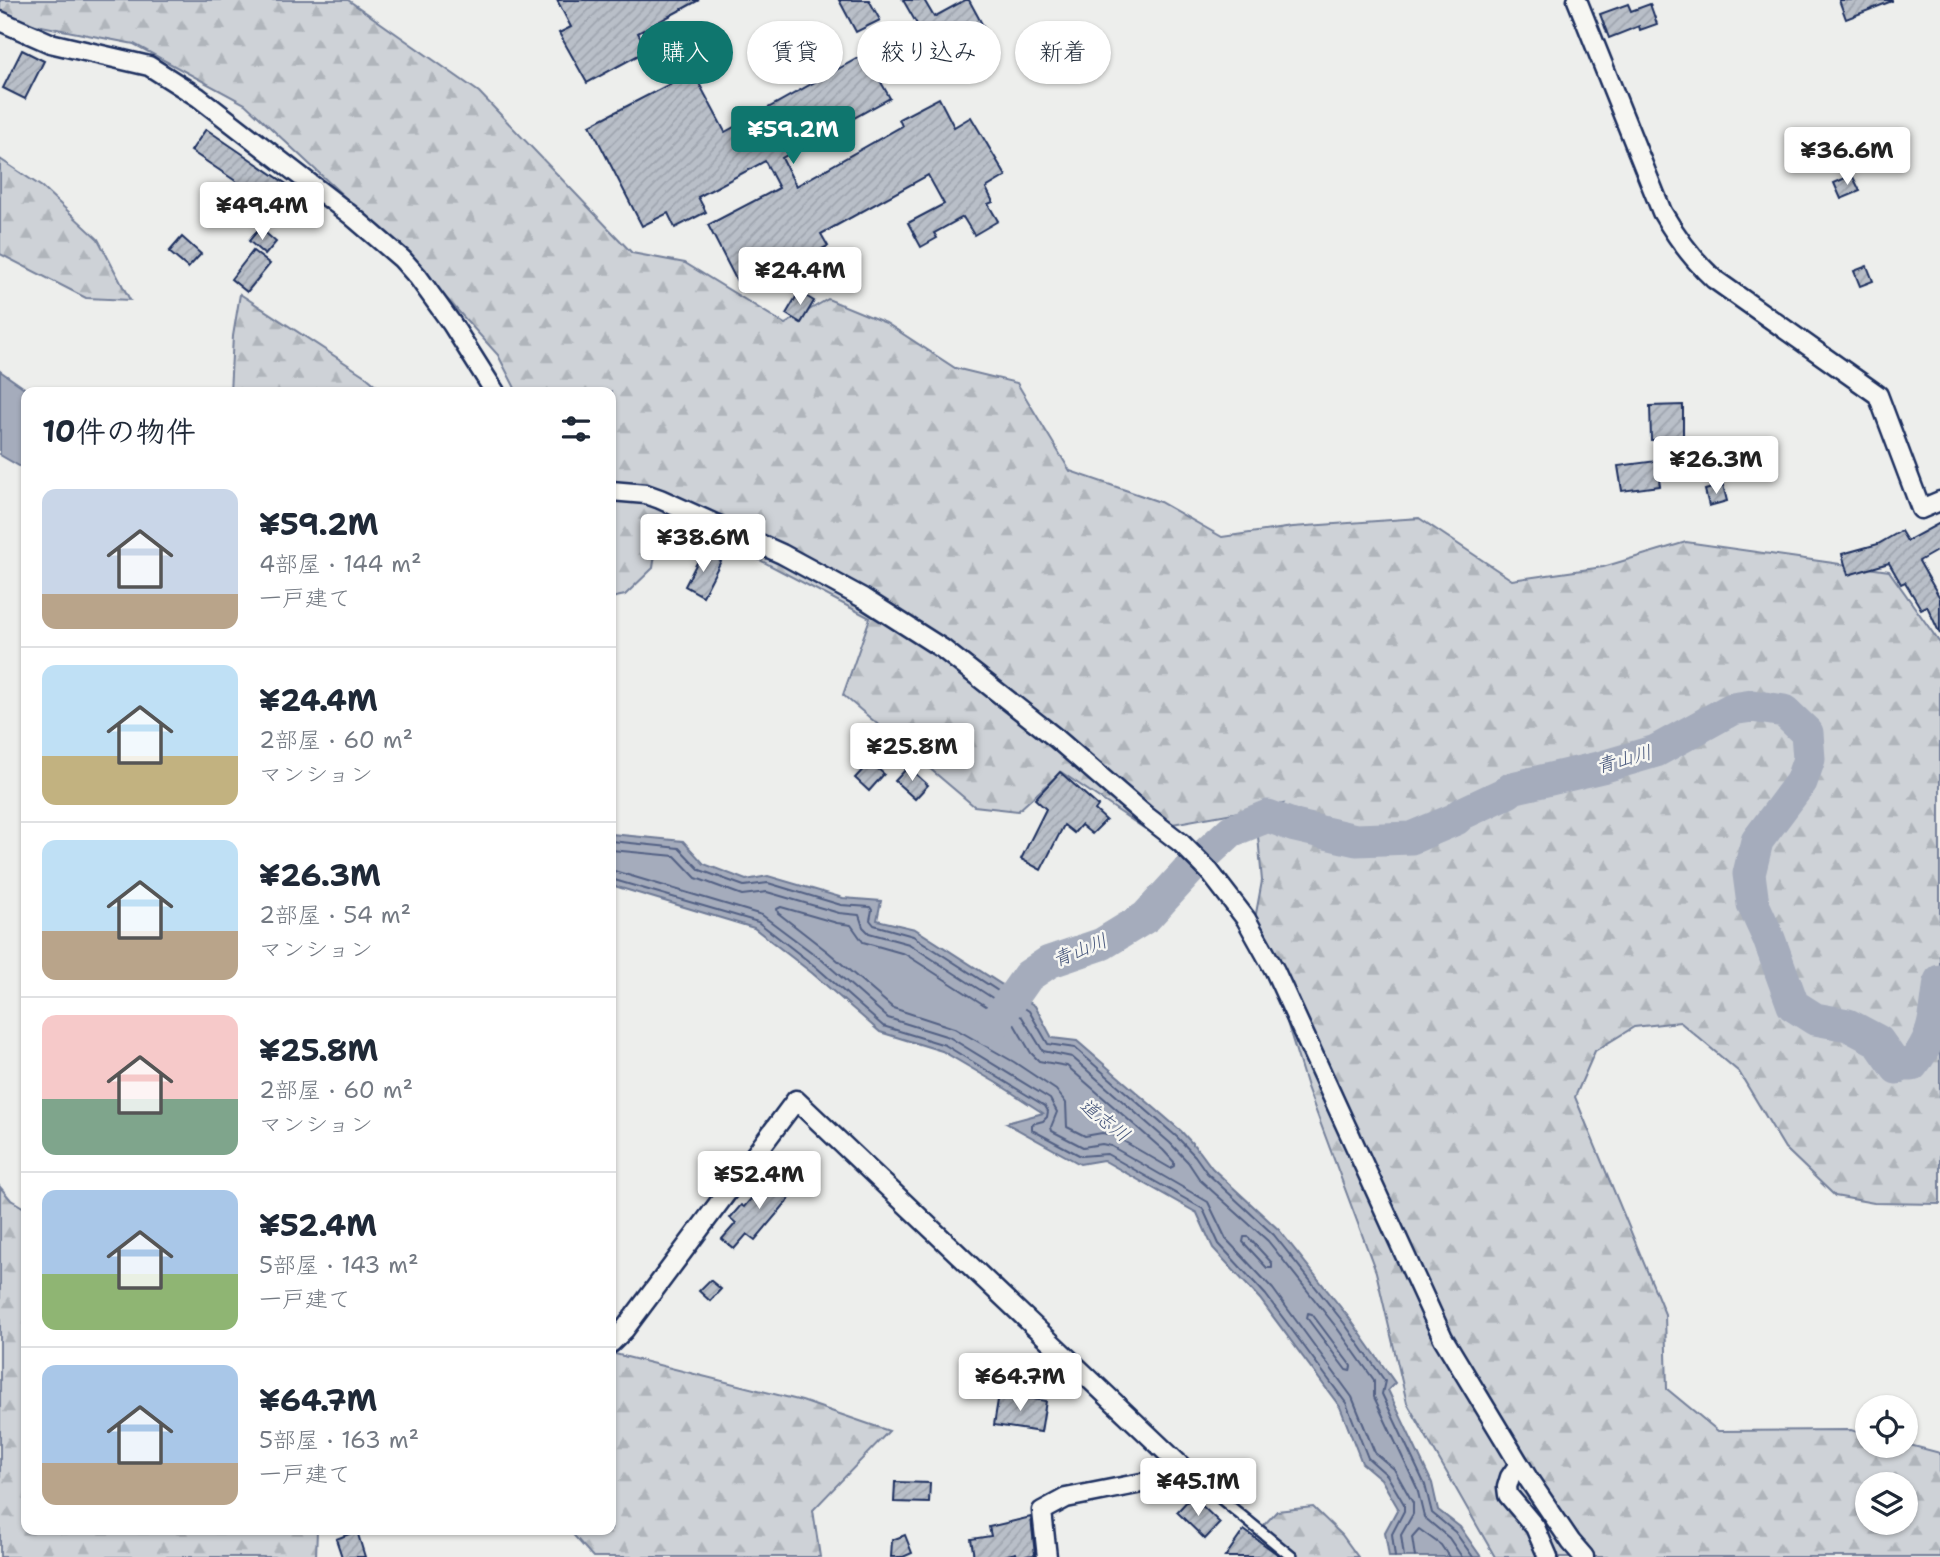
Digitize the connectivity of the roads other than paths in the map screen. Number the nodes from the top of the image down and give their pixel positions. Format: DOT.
graph roads {
  1 [pos="1577,0"];
  2 [pos="0,21"];
  3 [pos="492,387"];
  4 [pos="616,491"];
  5 [pos="1940,501"];
  6 [pos="616,1338"];
  7 [pos="1519,1464"];
  8 [pos="1181,1465"];
  9 [pos="1047,1557"];
  10 [pos="1292,1557"];
  11 [pos="1548,1557"];
  12 [pos="1584,1557"];
  1 -- 5 [label="street"];
  2 -- 3 [label="street"];
  4 -- 7 [label="street"];
  6 -- 8 [label="street"];
  7 -- 11 [label="street"];
  7 -- 12 [label="street"];
  8 -- 9 [label="street"];
  8 -- 10 [label="lane"];
}
